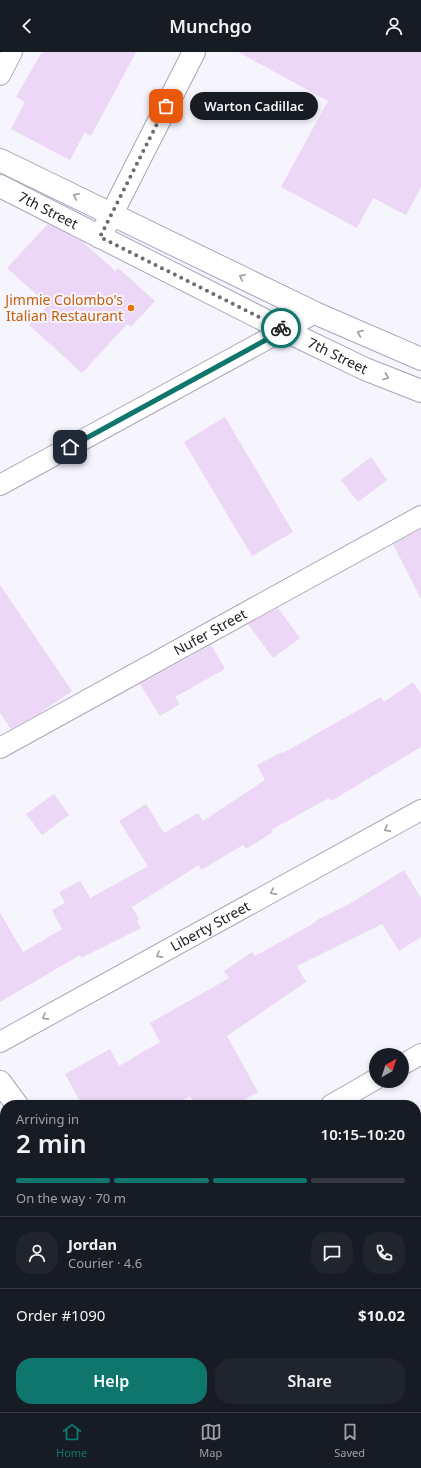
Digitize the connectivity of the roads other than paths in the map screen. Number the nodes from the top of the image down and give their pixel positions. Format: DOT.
graph roads {
  1 [pos="12,52"];
  2 [pos="194,52"];
  3 [pos="0,75"];
  4 [pos="0,160"];
  5 [pos="0,186"];
  6 [pos="111,213"];
  7 [pos="100,237"];
  8 [pos="315,313"];
  9 [pos="284,330"];
  10 [pos="421,359"];
  11 [pos="421,391"];
  12 [pos="0,485"];
  13 [pos="421,516"];
  14 [pos="0,748"];
  15 [pos="421,810"];
  16 [pos="0,1042"];
  17 [pos="421,1054"];
  18 [pos="409,1061"];
  19 [pos="0,1082"];
  20 [pos="369,1083"];
  21 [pos="13,1100"];
  22 [pos="340,1100"];
  1 -- 3 [label="street"];
  2 -- 6 [label="main road"];
  6 -- 4 [label="main road, 7th Street, one-way"];
  5 -- 7 [label="main road, 7th Street"];
  6 -- 7 [label="main road"];
  8 -- 6 [label="main road, 7th Street, one-way"];
  7 -- 9 [label="main road, 7th Street"];
  8 -- 9 [label="street"];
  10 -- 8 [label="main road, 7th Street, one-way"];
  9 -- 11 [label="main road, 7th Street, one-way"];
  9 -- 12 [label="street"];
  13 -- 14 [label="street, Nufer Street"];
  15 -- 16 [label="street, Liberty Street, one-way"];
  17 -- 18 [label="street"];
  19 -- 21 [label="main road"];
  20 -- 22 [label="street"];
}
